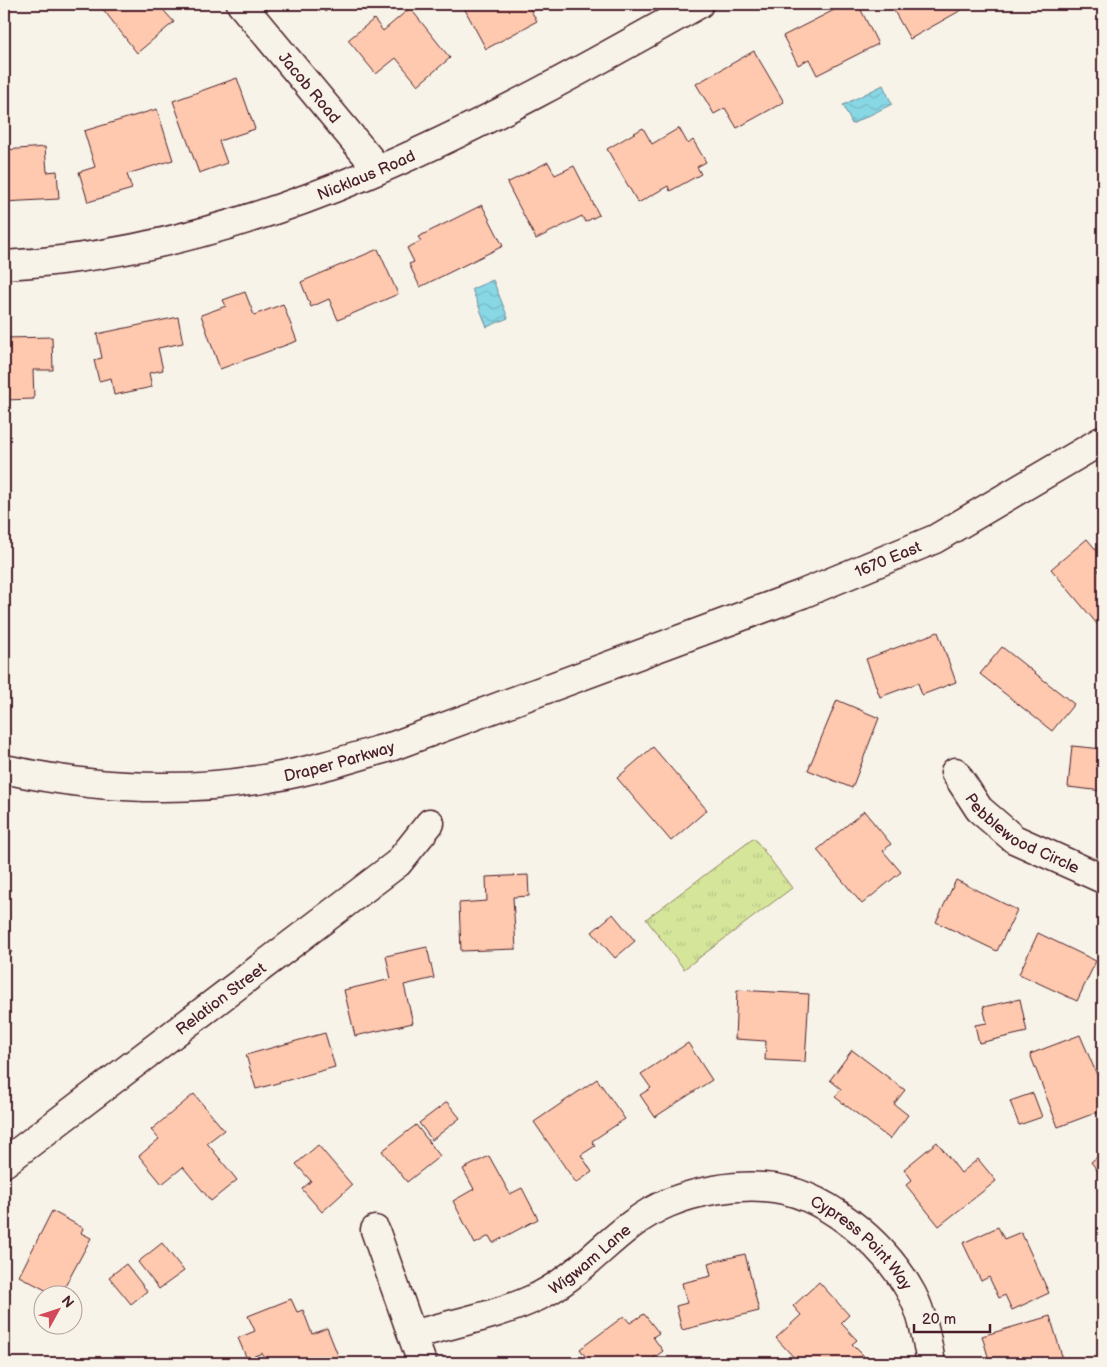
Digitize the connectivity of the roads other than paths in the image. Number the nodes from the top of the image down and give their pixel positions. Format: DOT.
graph roads {
  1 [pos="240,4"];
  2 [pos="699,4"];
  3 [pos="378,169"];
  4 [pos="4,265"];
  5 [pos="1103,440"];
  6 [pos="658,647"];
  7 [pos="4,769"];
  8 [pos="955,772"];
  9 [pos="430,823"];
  10 [pos="1103,879"];
  11 [pos="4,1163"];
  12 [pos="765,1187"];
  13 [pos="375,1230"];
  14 [pos="413,1335"];
  15 [pos="422,1363"];
  16 [pos="931,1363"];
  1 -- 3 [label="street, Jacob Road"];
  2 -- 3 [label="street, Nicklaus Road"];
  3 -- 4 [label="street, Nicklaus Road"];
  5 -- 6 [label="street, 1670 East"];
  6 -- 7 [label="street, Draper Parkway"];
  8 -- 10 [label="street, Pebblewood Circle"];
  9 -- 11 [label="street, Relation Street"];
  12 -- 14 [label="street, Wigwam Lane"];
  12 -- 16 [label="street, Cypress Point Way"];
  13 -- 14 [label="street"];
  14 -- 15 [label="street"];
}
